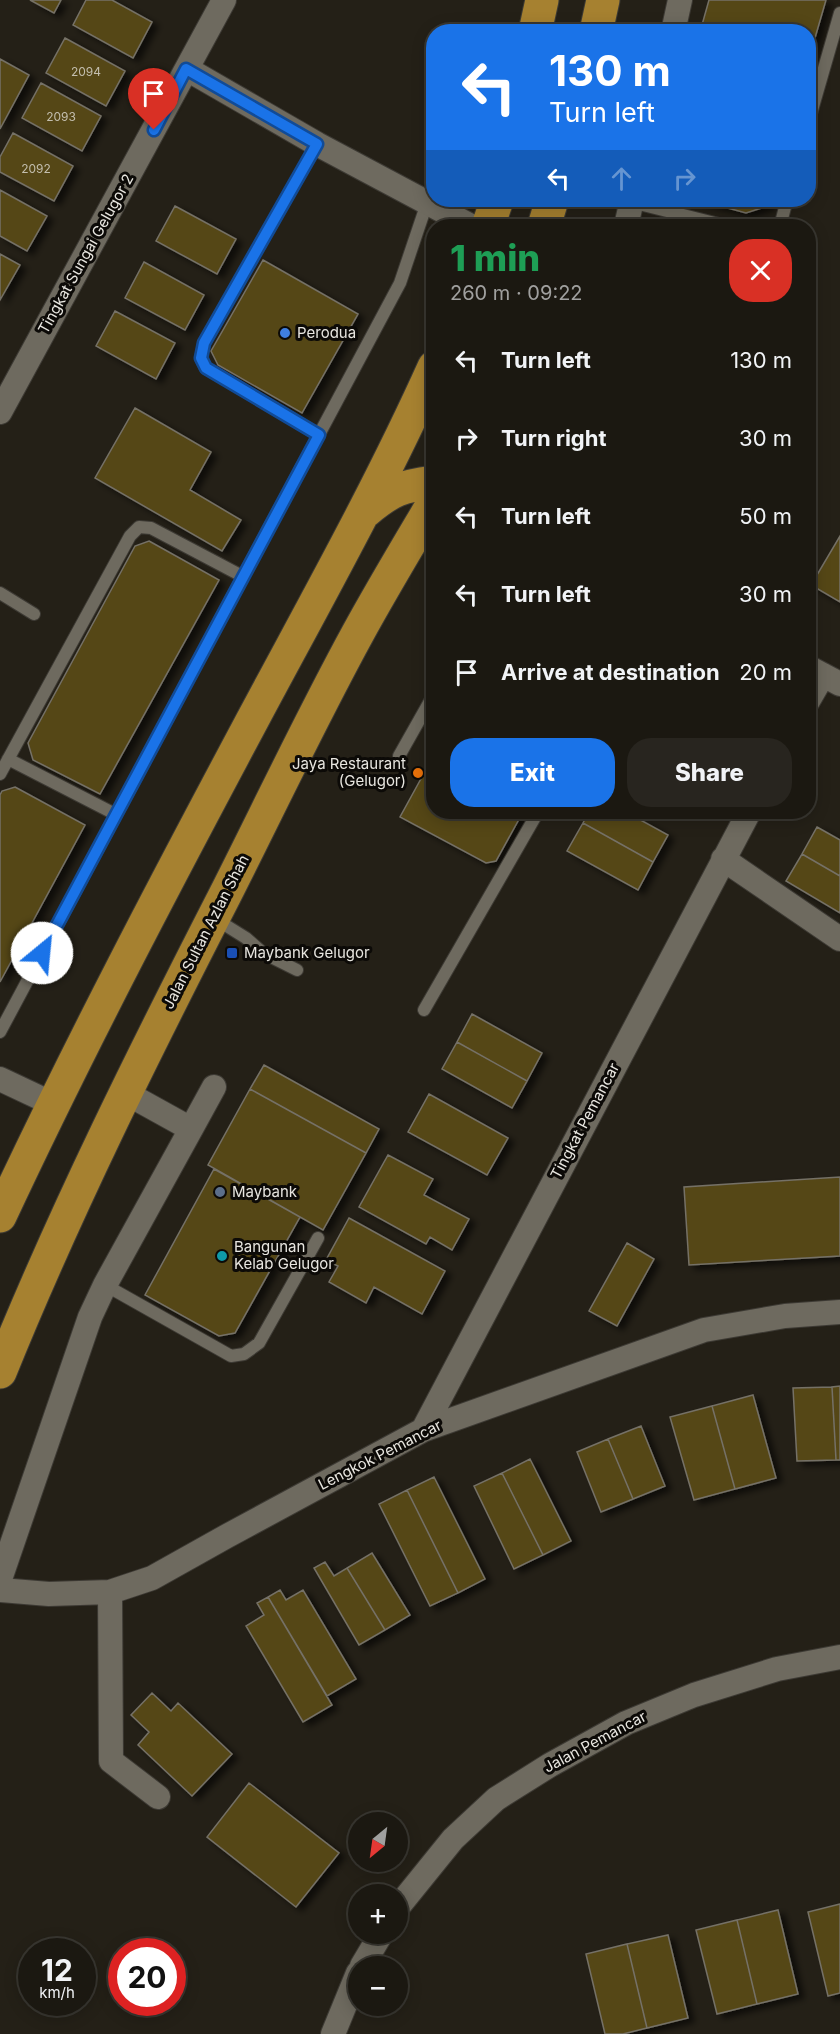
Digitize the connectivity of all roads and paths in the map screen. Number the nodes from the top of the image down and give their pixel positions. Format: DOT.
graph roads {
  1 [pos="224,0"];
  2 [pos="542,0"];
  3 [pos="603,0"];
  4 [pos="680,0"];
  5 [pos="840,13"];
  6 [pos="537,24"];
  7 [pos="598,24"];
  8 [pos="675,24"];
  9 [pos="186,69"];
  10 [pos="816,96"];
  11 [pos="317,144"];
  12 [pos="426,202"];
  13 [pos="426,206"];
  14 [pos="435,207"];
  15 [pos="655,207"];
  16 [pos="458,219"];
  17 [pos="700,219"];
  18 [pos="426,384"];
  19 [pos="0,412"];
  20 [pos="409,421"];
  21 [pos="319,435"];
  22 [pos="426,460"];
  23 [pos="426,483"];
  24 [pos="365,512"];
  25 [pos="426,516"];
  26 [pos="243,576"];
  27 [pos="0,593"];
  28 [pos="34,614"];
  29 [pos="824,675"];
  30 [pos="816,688"];
  31 [pos="426,708"];
  32 [pos="399,756"];
  33 [pos="8,759"];
  34 [pos="0,774"];
  35 [pos="115,814"];
  36 [pos="534,819"];
  37 [pos="745,819"];
  38 [pos="723,859"];
  39 [pos="213,917"];
  40 [pos="840,939"];
  41 [pos="297,970"];
  42 [pos="424,1010"];
  43 [pos="0,1032"];
  44 [pos="0,1079"];
  45 [pos="214,1087"];
  46 [pos="126,1093"];
  47 [pos="53,1104"];
  48 [pos="191,1130"];
  49 [pos="0,1216"];
  50 [pos="318,1238"];
  51 [pos="105,1285"];
  52 [pos="840,1312"];
  53 [pos="0,1372"];
  54 [pos="423,1430"];
  55 [pos="0,1579"];
  56 [pos="0,1590"];
  57 [pos="110,1593"];
  58 [pos="840,1657"];
  59 [pos="158,1797"];
  60 [pos="408,1895"];
  61 [pos="348,1997"];
  62 [pos="333,2034"];
  1 -- 9 [label="street, Tingkat Sungai Gelugor 2"];
  2 -- 6 [label="highway"];
  3 -- 7 [label="highway"];
  4 -- 8 [label="street"];
  5 -- 10 [label="lane"];
  9 -- 11 [label="street"];
  9 -- 19 [label="street, Tingkat Sungai Gelugor 2"];
  11 -- 12 [label="street"];
  11 -- 21 [label="lane"];
  13 -- 21 [label="lane"];
  14 -- 16 [label="street"];
  15 -- 17 [label="lane"];
  18 -- 20 [label="highway"];
  20 -- 22 [label="highway"];
  20 -- 24 [label="highway"];
  21 -- 26 [label="lane"];
  23 -- 24 [label="highway"];
  24 -- 47 [label="highway"];
  25 -- 39 [label="highway, Jalan Sultan Azlan Shah"];
  26 -- 33 [label="lane"];
  26 -- 35 [label="lane"];
  27 -- 28 [label="lane"];
  29 -- 30 [label="street"];
  31 -- 32 [label="lane"];
  33 -- 34 [label="lane"];
  33 -- 35 [label="lane"];
  35 -- 43 [label="lane"];
  36 -- 42 [label="lane"];
  37 -- 38 [label="street, Tingkat Pemancar"];
  38 -- 40 [label="street"];
  38 -- 54 [label="street, Tingkat Pemancar"];
  39 -- 41 [label="lane"];
  39 -- 46 [label="highway, Jalan Sultan Azlan Shah"];
  44 -- 47 [label="street"];
  45 -- 48 [label="street"];
  46 -- 48 [label="street"];
  46 -- 53 [label="highway, Jalan Sultan Azlan Shah"];
  47 -- 49 [label="highway"];
  48 -- 51 [label="street"];
  50 -- 51 [label="lane"];
  51 -- 55 [label="street"];
  52 -- 54 [label="street, Lengkok Pemancar"];
  54 -- 57 [label="street, Lengkok Pemancar"];
  56 -- 57 [label="street, Lengkok Pemancar"];
  57 -- 59 [label="street"];
  58 -- 60 [label="street, Jalan Pemancar"];
  61 -- 62 [label="street"];
}
